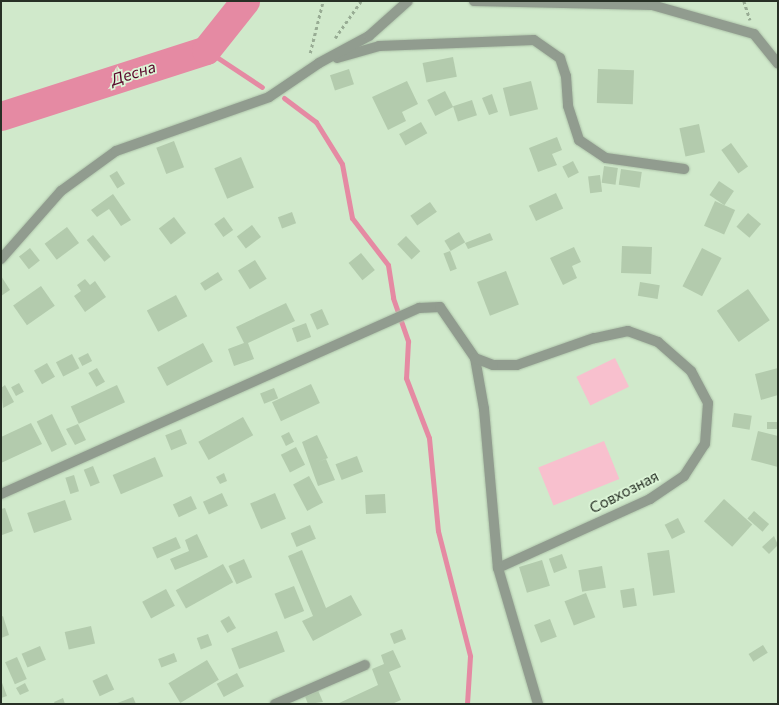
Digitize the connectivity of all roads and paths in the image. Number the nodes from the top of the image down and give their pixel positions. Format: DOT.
graph roads {
  1 [pos="323,1"];
  2 [pos="361,1"];
  3 [pos="408,1"];
  4 [pos="474,1"];
  5 [pos="332,44"];
  6 [pos="319,63"];
  7 [pos="778,64"];
  8 [pos="305,72"];
  9 [pos="684,169"];
  10 [pos="1,259"];
  11 [pos="476,358"];
  12 [pos="1,494"];
  13 [pos="498,568"];
  14 [pos="365,665"];
  15 [pos="275,704"];
  16 [pos="538,704"];
  1 -- 8 [label="path"];
  2 -- 5 [label="path"];
  3 -- 6 [label="street"];
  4 -- 7 [label="street"];
  6 -- 8 [label="street"];
  6 -- 9 [label="street"];
  8 -- 10 [label="street"];
  11 -- 12 [label="street"];
  11 -- 13 [label="street"];
  11 -- 13 [label="street, Совхозная"];
  13 -- 16 [label="street"];
  14 -- 15 [label="street"];
}
